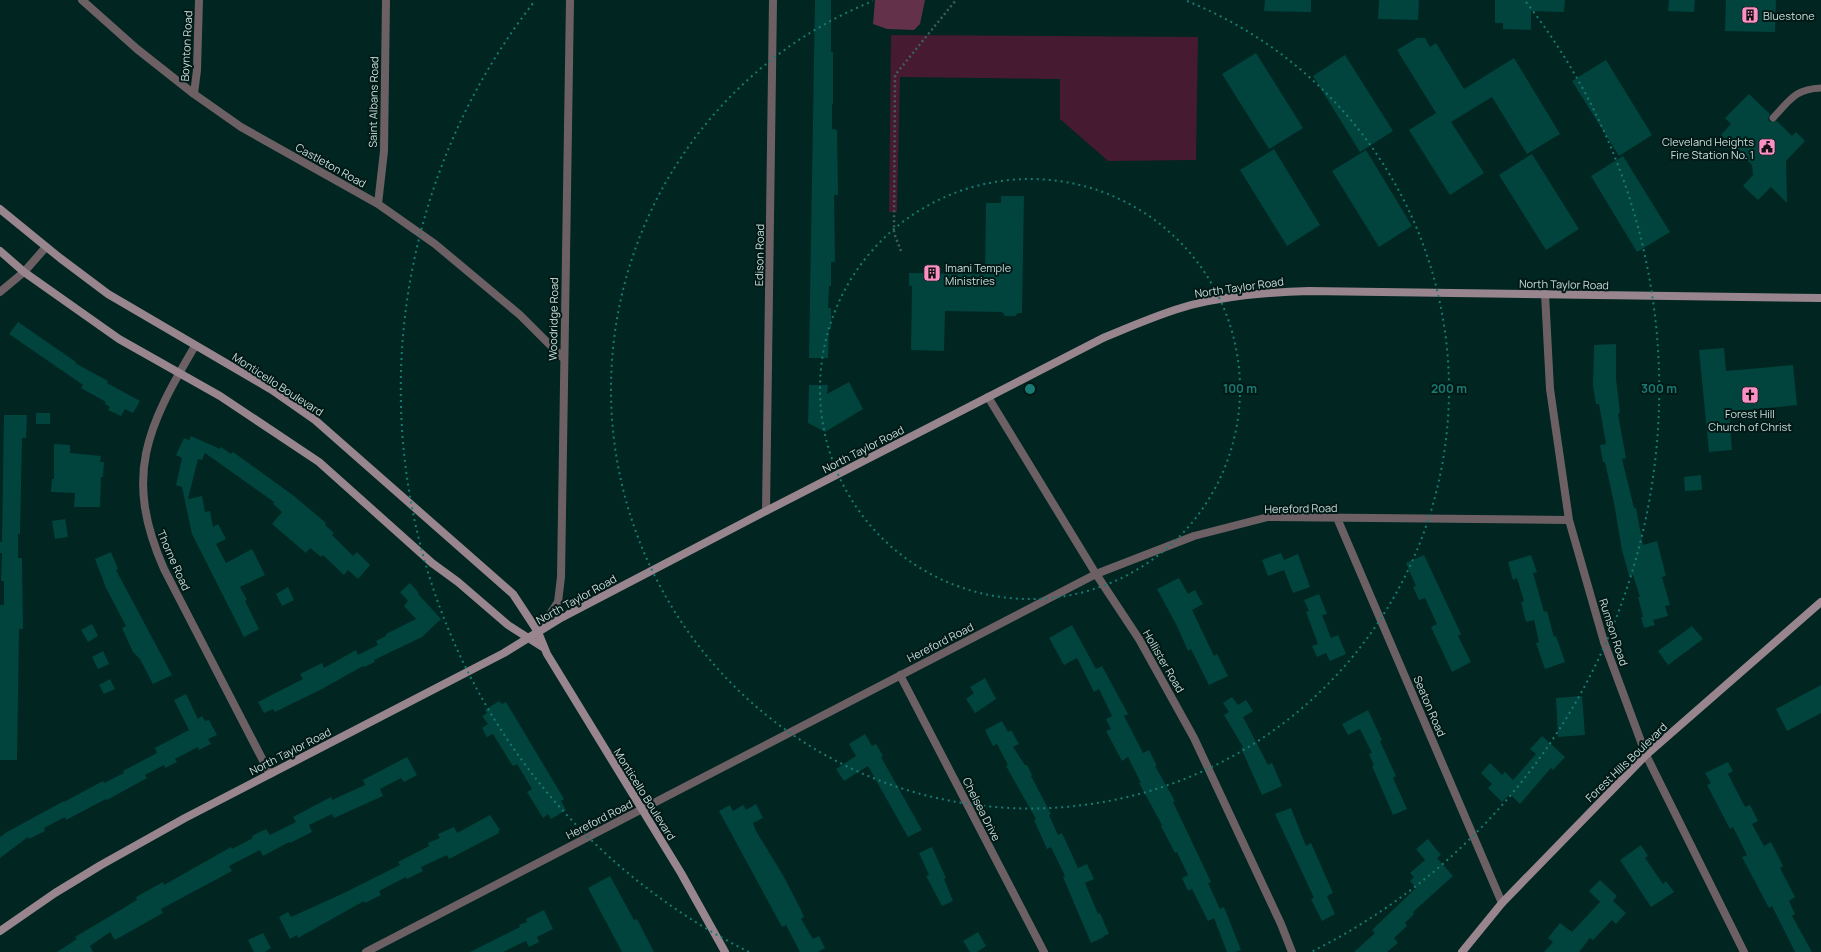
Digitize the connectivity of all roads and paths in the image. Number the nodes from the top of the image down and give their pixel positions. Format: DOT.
graph roads {
  1 [pos="82,0"];
  2 [pos="199,0"];
  3 [pos="386,0"];
  4 [pos="570,0"];
  5 [pos="773,0"];
  6 [pos="956,0"];
  7 [pos="1821,88"];
  8 [pos="194,94"];
  9 [pos="1773,118"];
  10 [pos="378,204"];
  11 [pos="0,209"];
  12 [pos="46,247"];
  13 [pos="0,250"];
  14 [pos="901,251"];
  15 [pos="24,272"];
  16 [pos="0,292"];
  17 [pos="1545,294"];
  18 [pos="1821,298"];
  19 [pos="195,346"];
  20 [pos="563,358"];
  21 [pos="179,373"];
  22 [pos="988,397"];
  23 [pos="766,511"];
  24 [pos="1337,518"];
  25 [pos="1569,520"];
  26 [pos="1096,574"];
  27 [pos="1821,602"];
  28 [pos="538,632"];
  29 [pos="527,639"];
  30 [pos="544,648"];
  31 [pos="900,675"];
  32 [pos="1646,755"];
  33 [pos="270,774"];
  34 [pos="641,809"];
  35 [pos="1502,903"];
  36 [pos="0,931"];
  37 [pos="366,952"];
  38 [pos="725,952"];
  39 [pos="1044,952"];
  40 [pos="1292,952"];
  41 [pos="1462,952"];
  42 [pos="1744,952"];
  1 -- 8 [label="street, Castleton Road"];
  2 -- 8 [label="street, Boynton Road"];
  3 -- 10 [label="street, Saint Albans Road"];
  4 -- 20 [label="street, Woodridge Road"];
  5 -- 23 [label="street, Edison Road"];
  6 -- 14 [label="path"];
  7 -- 9 [label="lane"];
  8 -- 10 [label="street, Castleton Road"];
  10 -- 20 [label="street, Castleton Road"];
  11 -- 12 [label="street, Monticello Boulevard"];
  12 -- 15 [label="street"];
  12 -- 19 [label="street, Monticello Boulevard"];
  13 -- 15 [label="street"];
  15 -- 16 [label="street"];
  15 -- 21 [label="street"];
  17 -- 18 [label="street, North Taylor Road"];
  17 -- 22 [label="street, North Taylor Road"];
  17 -- 25 [label="street, Rumson Road"];
  19 -- 21 [label="street, Thorne Road"];
  19 -- 28 [label="street, Monticello Boulevard"];
  20 -- 28 [label="street, Woodridge Road"];
  21 -- 29 [label="street"];
  21 -- 33 [label="street, Thorne Road"];
  22 -- 23 [label="street, North Taylor Road"];
  22 -- 26 [label="street, Hollister Road"];
  23 -- 28 [label="street, North Taylor Road"];
  24 -- 25 [label="street, Hereford Road"];
  24 -- 26 [label="street, Hereford Road"];
  24 -- 35 [label="street, Seaton Road"];
  25 -- 32 [label="street, Rumson Road"];
  26 -- 31 [label="street, Hereford Road"];
  26 -- 40 [label="street, Hollister Road"];
  27 -- 32 [label="street, Forest Hills Boulevard"];
  28 -- 29 [label="street, North Taylor Road"];
  28 -- 30 [label="street, Monticello Boulevard"];
  29 -- 30 [label="street"];
  29 -- 33 [label="street, North Taylor Road"];
  30 -- 34 [label="street, Monticello Boulevard"];
  31 -- 34 [label="street, Hereford Road"];
  31 -- 39 [label="street, Chelsea Drive"];
  32 -- 35 [label="street, Forest Hills Boulevard"];
  32 -- 42 [label="street, Rumson Road"];
  33 -- 36 [label="street, North Taylor Road"];
  34 -- 37 [label="street, Hereford Road"];
  34 -- 38 [label="street, Monticello Boulevard"];
  35 -- 41 [label="street, Forest Hills Boulevard"];
}
